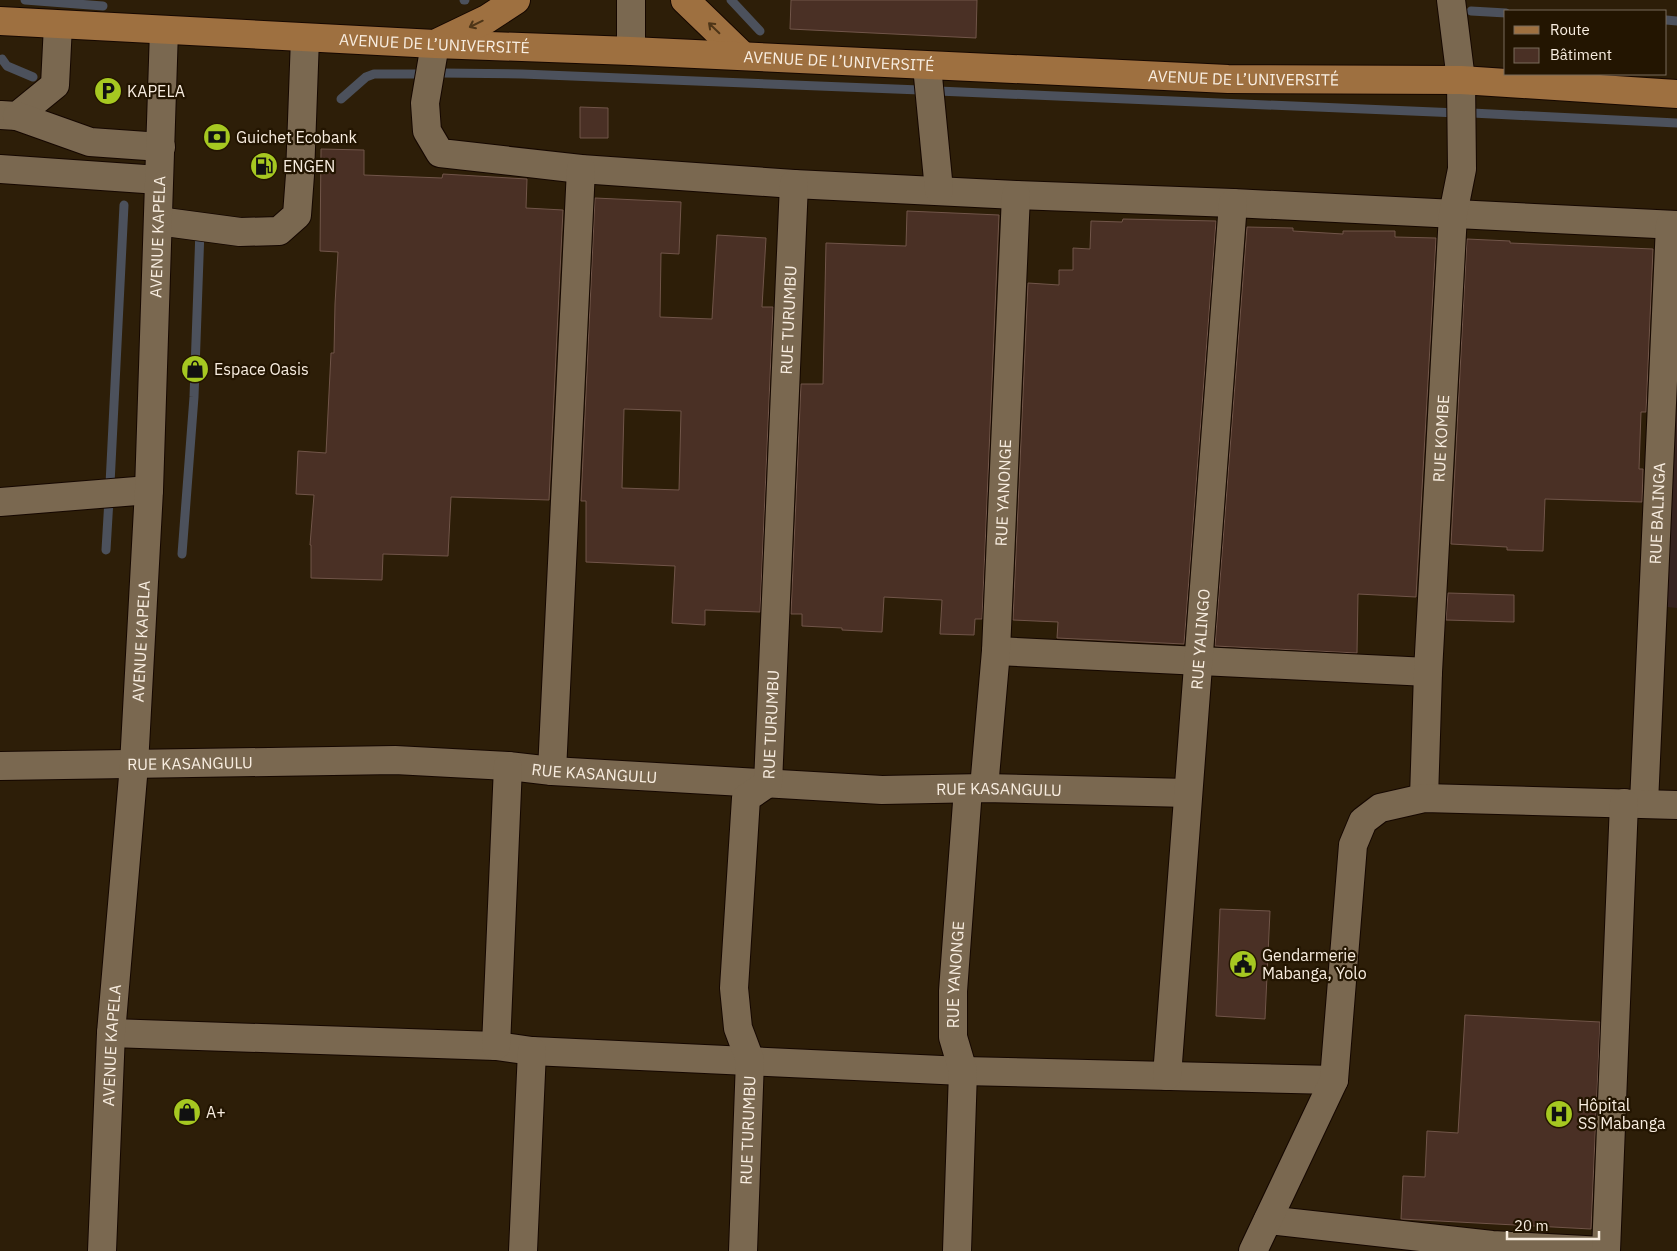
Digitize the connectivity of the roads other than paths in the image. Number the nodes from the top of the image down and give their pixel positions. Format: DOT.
graph roads {
  1 [pos="516,0"];
  2 [pos="631,0"];
  3 [pos="685,0"];
  4 [pos="1451,0"];
  5 [pos="0,21"];
  6 [pos="58,24"];
  7 [pos="164,30"];
  8 [pos="305,38"];
  9 [pos="435,44"];
  10 [pos="632,51"];
  11 [pos="743,56"];
  12 [pos="927,66"];
  13 [pos="1461,80"];
  14 [pos="1677,94"];
  15 [pos="8,116"];
  16 [pos="160,147"];
  17 [pos="0,169"];
  18 [pos="581,169"];
  19 [pos="159,180"];
  20 [pos="794,184"];
  21 [pos="939,190"];
  22 [pos="1016,195"];
  23 [pos="1233,202"];
  24 [pos="1453,214"];
  25 [pos="158,221"];
  26 [pos="1674,225"];
  27 [pos="149,490"];
  28 [pos="0,502"];
  29 [pos="996,651"];
  30 [pos="1198,660"];
  31 [pos="1428,672"];
  32 [pos="134,764"];
  33 [pos="0,766"];
  34 [pos="508,766"];
  35 [pos="552,771"];
  36 [pos="768,783"];
  37 [pos="976,788"];
  38 [pos="1188,793"];
  39 [pos="1424,798"];
  40 [pos="1634,803"];
  41 [pos="1677,805"];
  42 [pos="111,1033"];
  43 [pos="496,1046"];
  44 [pos="532,1051"];
  45 [pos="750,1060"];
  46 [pos="963,1071"];
  47 [pos="1167,1076"];
  48 [pos="1334,1080"];
  49 [pos="1268,1220"];
  50 [pos="1492,1248"];
  51 [pos="102,1251"];
  52 [pos="523,1251"];
  53 [pos="743,1251"];
  54 [pos="957,1251"];
  55 [pos="1253,1251"];
  56 [pos="1605,1251"];
  1 -- 9 [label="main road, one-way"];
  2 -- 10 [label="street"];
  11 -- 3 [label="main road, one-way"];
  4 -- 13 [label="street, RUE KOMBE"];
  5 -- 6 [label="main road, AVENUE DE L’UNIVERSITÉ"];
  6 -- 7 [label="main road, AVENUE DE L’UNIVERSITÉ"];
  6 -- 15 [label="street"];
  7 -- 8 [label="main road, AVENUE DE L’UNIVERSITÉ"];
  7 -- 16 [label="street, AVENUE KAPELA"];
  8 -- 9 [label="main road, AVENUE DE L’UNIVERSITÉ"];
  8 -- 25 [label="street"];
  9 -- 10 [label="main road, AVENUE DE L’UNIVERSITÉ"];
  9 -- 18 [label="street"];
  10 -- 11 [label="main road, AVENUE DE L’UNIVERSITÉ"];
  11 -- 12 [label="main road, AVENUE DE L’UNIVERSITÉ"];
  12 -- 13 [label="main road, AVENUE DE L’UNIVERSITÉ"];
  12 -- 21 [label="street"];
  13 -- 14 [label="main road, AVENUE DE L’UNIVERSITÉ"];
  13 -- 24 [label="street, RUE KOMBE"];
  15 -- 16 [label="street"];
  16 -- 19 [label="street, AVENUE KAPELA"];
  17 -- 19 [label="street"];
  18 -- 20 [label="street"];
  18 -- 35 [label="street"];
  19 -- 25 [label="street, AVENUE KAPELA"];
  20 -- 21 [label="street"];
  20 -- 36 [label="street, RUE TURUMBU"];
  21 -- 22 [label="street"];
  22 -- 23 [label="street"];
  22 -- 29 [label="street, RUE YANONGE"];
  23 -- 24 [label="street"];
  23 -- 30 [label="street, RUE YALINGO"];
  24 -- 26 [label="street"];
  24 -- 31 [label="street, RUE KOMBE"];
  25 -- 27 [label="street, AVENUE KAPELA"];
  26 -- 40 [label="street, RUE BALINGA"];
  27 -- 28 [label="street"];
  27 -- 32 [label="street, AVENUE KAPELA"];
  29 -- 30 [label="street"];
  29 -- 37 [label="street, RUE YANONGE"];
  30 -- 31 [label="street"];
  30 -- 38 [label="street, RUE YALINGO"];
  31 -- 39 [label="street, RUE KOMBE"];
  32 -- 33 [label="street, RUE KASANGULU"];
  32 -- 34 [label="street, RUE KASANGULU"];
  32 -- 42 [label="street, AVENUE KAPELA"];
  34 -- 35 [label="street, RUE KASANGULU"];
  34 -- 43 [label="street"];
  35 -- 36 [label="street, RUE KASANGULU"];
  36 -- 37 [label="street, RUE KASANGULU"];
  36 -- 45 [label="street, RUE TURUMBU"];
  37 -- 38 [label="street, RUE KASANGULU"];
  37 -- 46 [label="street, RUE YANONGE"];
  38 -- 47 [label="street, RUE YALINGO"];
  39 -- 40 [label="street"];
  39 -- 48 [label="street"];
  40 -- 41 [label="street"];
  40 -- 56 [label="street, RUE BALINGA"];
  42 -- 43 [label="street"];
  42 -- 51 [label="street, AVENUE KAPELA"];
  43 -- 44 [label="street"];
  44 -- 45 [label="street"];
  44 -- 52 [label="street"];
  45 -- 46 [label="street"];
  45 -- 53 [label="street, RUE TURUMBU"];
  46 -- 47 [label="street"];
  46 -- 54 [label="street, RUE YANONGE"];
  47 -- 48 [label="street"];
  48 -- 49 [label="street"];
  49 -- 50 [label="street"];
  49 -- 55 [label="street"];
  50 -- 56 [label="street"];
}
